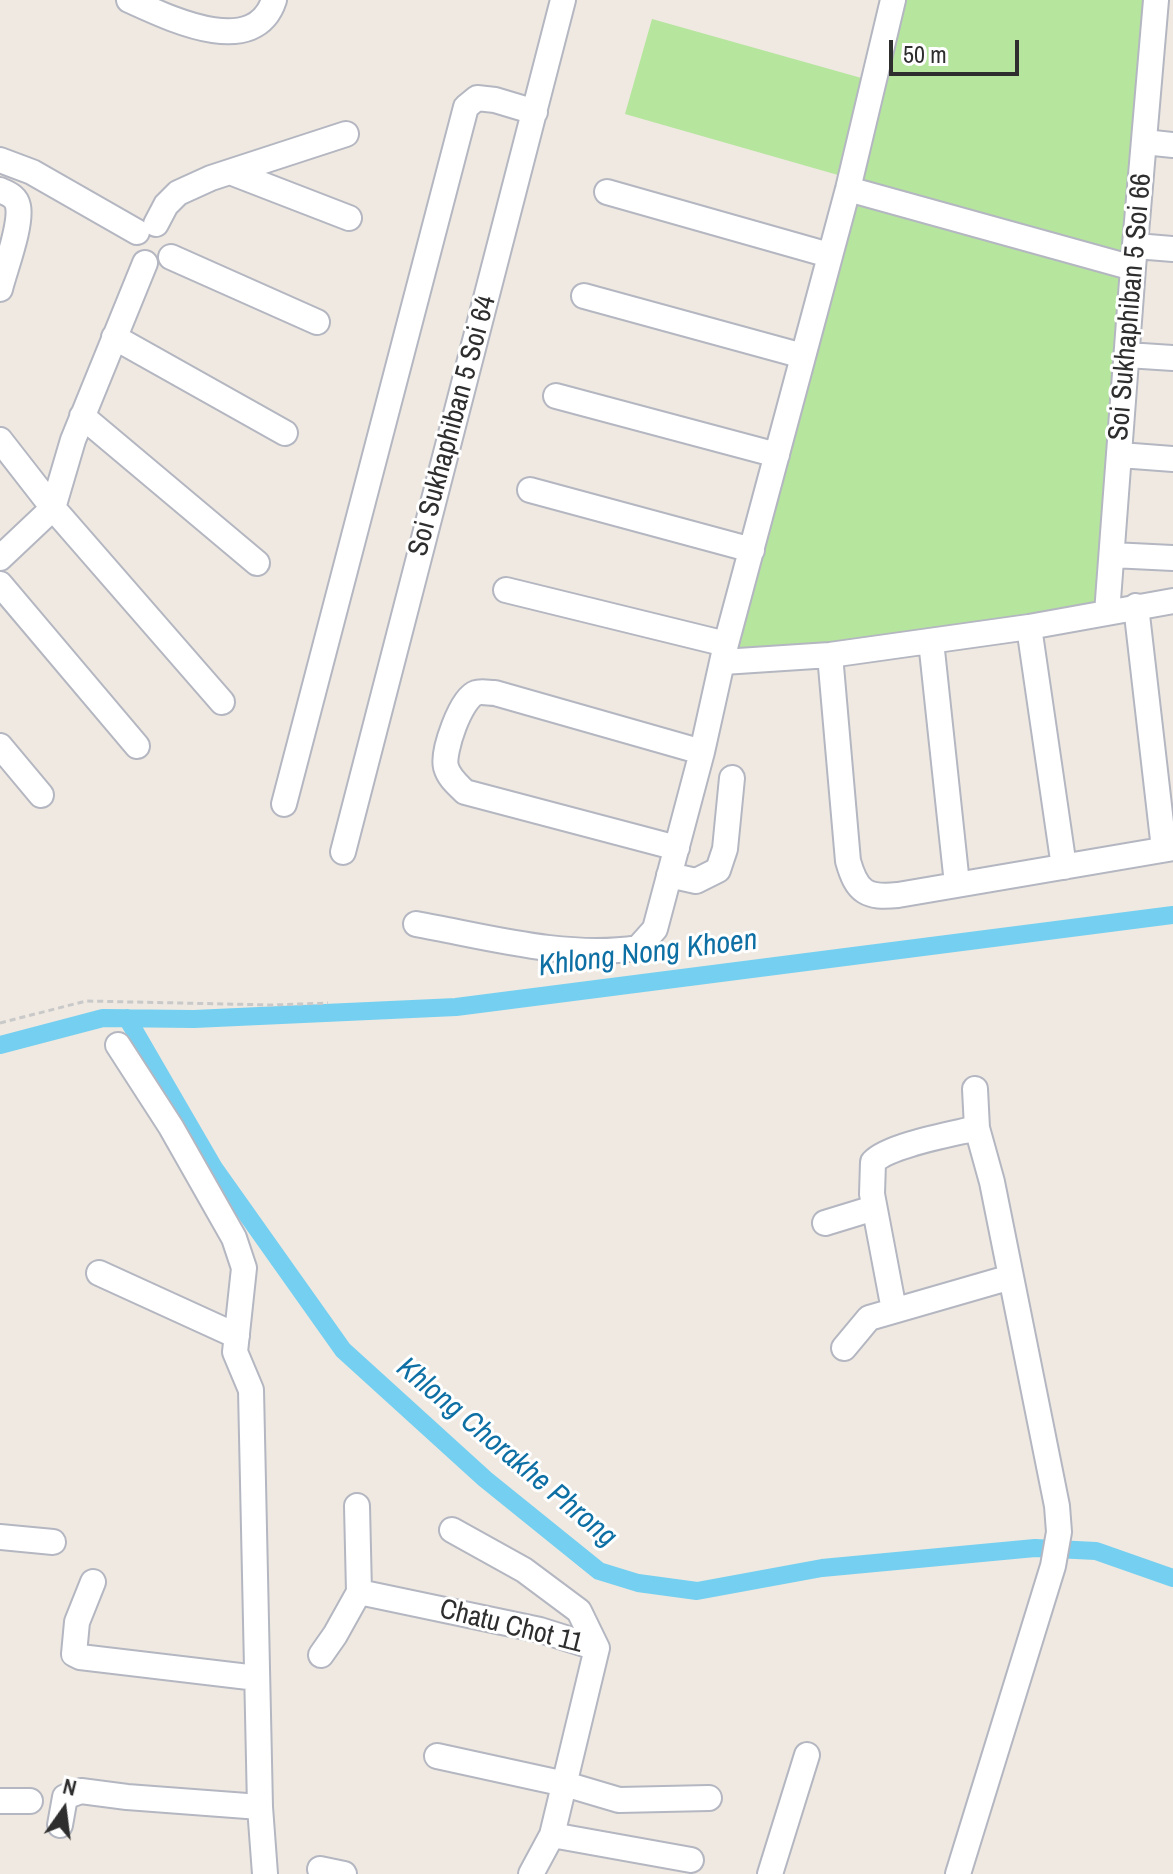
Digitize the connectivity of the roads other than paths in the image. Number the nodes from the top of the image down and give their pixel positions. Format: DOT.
graph roads {
  1 [pos="129,0"];
  2 [pos="274,0"];
  3 [pos="563,0"];
  4 [pos="893,0"];
  5 [pos="1156,0"];
  6 [pos="1163,43"];
  7 [pos="535,112"];
  8 [pos="346,134"];
  9 [pos="1144,142"];
  10 [pos="1173,145"];
  11 [pos="0,160"];
  12 [pos="230,172"];
  13 [pos="848,189"];
  14 [pos="0,190"];
  15 [pos="607,192"];
  16 [pos="349,218"];
  17 [pos="147,228"];
  18 [pos="1173,249"];
  19 [pos="829,255"];
  20 [pos="171,257"];
  21 [pos="1134,257"];
  22 [pos="145,263"];
  23 [pos="0,289"];
  24 [pos="584,296"];
  25 [pos="317,322"];
  26 [pos="114,337"];
  27 [pos="1127,355"];
  28 [pos="803,356"];
  29 [pos="1173,358"];
  30 [pos="556,396"];
  31 [pos="82,416"];
  32 [pos="285,433"];
  33 [pos="0,440"];
  34 [pos="777,455"];
  35 [pos="1120,455"];
  36 [pos="1173,459"];
  37 [pos="530,490"];
  38 [pos="53,508"];
  39 [pos="752,550"];
  40 [pos="1112,555"];
  41 [pos="0,558"];
  42 [pos="1173,558"];
  43 [pos="257,563"];
  44 [pos="0,584"];
  45 [pos="506,590"];
  46 [pos="1173,601"];
  47 [pos="1136,606"];
  48 [pos="1107,613"];
  49 [pos="1029,627"];
  50 [pos="931,641"];
  51 [pos="724,653"];
  52 [pos="830,655"];
  53 [pos="222,702"];
  54 [pos="0,746"];
  55 [pos="137,746"];
  56 [pos="702,752"];
  57 [pos="732,778"];
  58 [pos="41,795"];
  59 [pos="284,804"];
  60 [pos="677,848"];
  61 [pos="1169,848"];
  62 [pos="343,852"];
  63 [pos="1064,867"];
  64 [pos="669,875"];
  65 [pos="957,884"];
  66 [pos="416,924"];
  67 [pos="118,1045"];
  68 [pos="975,1089"];
  69 [pos="977,1128"];
  70 [pos="874,1208"];
  71 [pos="825,1223"];
  72 [pos="99,1273"];
  73 [pos="1011,1277"];
  74 [pos="894,1310"];
  75 [pos="237,1336"];
  76 [pos="844,1348"];
  77 [pos="357,1506"];
  78 [pos="452,1530"];
  79 [pos="0,1537"];
  80 [pos="53,1542"];
  81 [pos="93,1582"];
  82 [pos="359,1592"];
  83 [pos="597,1648"];
  84 [pos="321,1655"];
  85 [pos="257,1678"];
  86 [pos="807,1755"];
  87 [pos="437,1756"];
  88 [pos="565,1784"];
  89 [pos="709,1798"];
  90 [pos="0,1801"];
  91 [pos="30,1801"];
  92 [pos="260,1807"];
  93 [pos="60,1825"];
  94 [pos="552,1835"];
  95 [pos="691,1860"];
  96 [pos="265,1874"];
  97 [pos="531,1874"];
  98 [pos="770,1874"];
  99 [pos="958,1874"];
  1 -- 2 [label="street"];
  3 -- 7 [label="street, Soi Sukhaphiban 5 Soi 64"];
  4 -- 13 [label="street"];
  5 -- 6 [label="street, Soi Sukhaphiban 5 Soi 66"];
  6 -- 9 [label="street, Soi Sukhaphiban 5 Soi 66"];
  7 -- 59 [label="street"];
  7 -- 62 [label="street, Soi Sukhaphiban 5 Soi 64"];
  8 -- 12 [label="street"];
  9 -- 10 [label="street"];
  9 -- 21 [label="street, Soi Sukhaphiban 5 Soi 66"];
  11 -- 17 [label="street"];
  12 -- 16 [label="street"];
  12 -- 17 [label="street"];
  13 -- 19 [label="street"];
  13 -- 21 [label="street"];
  14 -- 23 [label="street"];
  15 -- 19 [label="street"];
  17 -- 20 [label="street"];
  17 -- 22 [label="street"];
  18 -- 21 [label="street"];
  19 -- 28 [label="street"];
  20 -- 22 [label="street"];
  20 -- 25 [label="street"];
  21 -- 27 [label="street, Soi Sukhaphiban 5 Soi 66"];
  22 -- 26 [label="street"];
  24 -- 28 [label="street"];
  26 -- 31 [label="street"];
  26 -- 32 [label="street"];
  27 -- 29 [label="street"];
  27 -- 35 [label="street, Soi Sukhaphiban 5 Soi 66"];
  28 -- 34 [label="street"];
  30 -- 34 [label="street"];
  31 -- 38 [label="street"];
  31 -- 43 [label="street"];
  33 -- 38 [label="street"];
  34 -- 39 [label="street"];
  35 -- 36 [label="street"];
  35 -- 40 [label="street, Soi Sukhaphiban 5 Soi 66"];
  37 -- 39 [label="street"];
  38 -- 41 [label="street"];
  38 -- 53 [label="street"];
  39 -- 51 [label="street"];
  40 -- 42 [label="street"];
  40 -- 48 [label="street, Soi Sukhaphiban 5 Soi 66"];
  44 -- 55 [label="street"];
  45 -- 51 [label="street"];
  46 -- 47 [label="street"];
  47 -- 48 [label="street"];
  47 -- 61 [label="street"];
  48 -- 49 [label="street"];
  49 -- 50 [label="street"];
  49 -- 63 [label="street"];
  50 -- 52 [label="street"];
  50 -- 65 [label="street"];
  51 -- 52 [label="street"];
  51 -- 56 [label="street"];
  52 -- 65 [label="street"];
  54 -- 58 [label="street"];
  56 -- 60 [label="street"];
  56 -- 60 [label="street"];
  57 -- 64 [label="street"];
  60 -- 64 [label="street"];
  61 -- 63 [label="street"];
  63 -- 65 [label="street"];
  64 -- 66 [label="street"];
  67 -- 75 [label="street"];
  68 -- 69 [label="street"];
  69 -- 70 [label="street"];
  69 -- 73 [label="street"];
  70 -- 71 [label="street"];
  70 -- 74 [label="street"];
  72 -- 75 [label="street"];
  73 -- 74 [label="street"];
  73 -- 99 [label="street"];
  74 -- 76 [label="street"];
  75 -- 85 [label="street"];
  77 -- 82 [label="street"];
  78 -- 83 [label="street"];
  79 -- 80 [label="street"];
  81 -- 85 [label="street"];
  82 -- 83 [label="street, Chatu Chot 11"];
  82 -- 84 [label="street"];
  83 -- 88 [label="street, Chatu Chot 11"];
  85 -- 92 [label="street"];
  86 -- 98 [label="street"];
  87 -- 88 [label="street"];
  88 -- 89 [label="street"];
  88 -- 94 [label="street, Chatu Chot 11"];
  90 -- 91 [label="street"];
  92 -- 93 [label="street"];
  92 -- 96 [label="street"];
  94 -- 95 [label="street"];
  94 -- 97 [label="street, Chatu Chot 11"];
}
